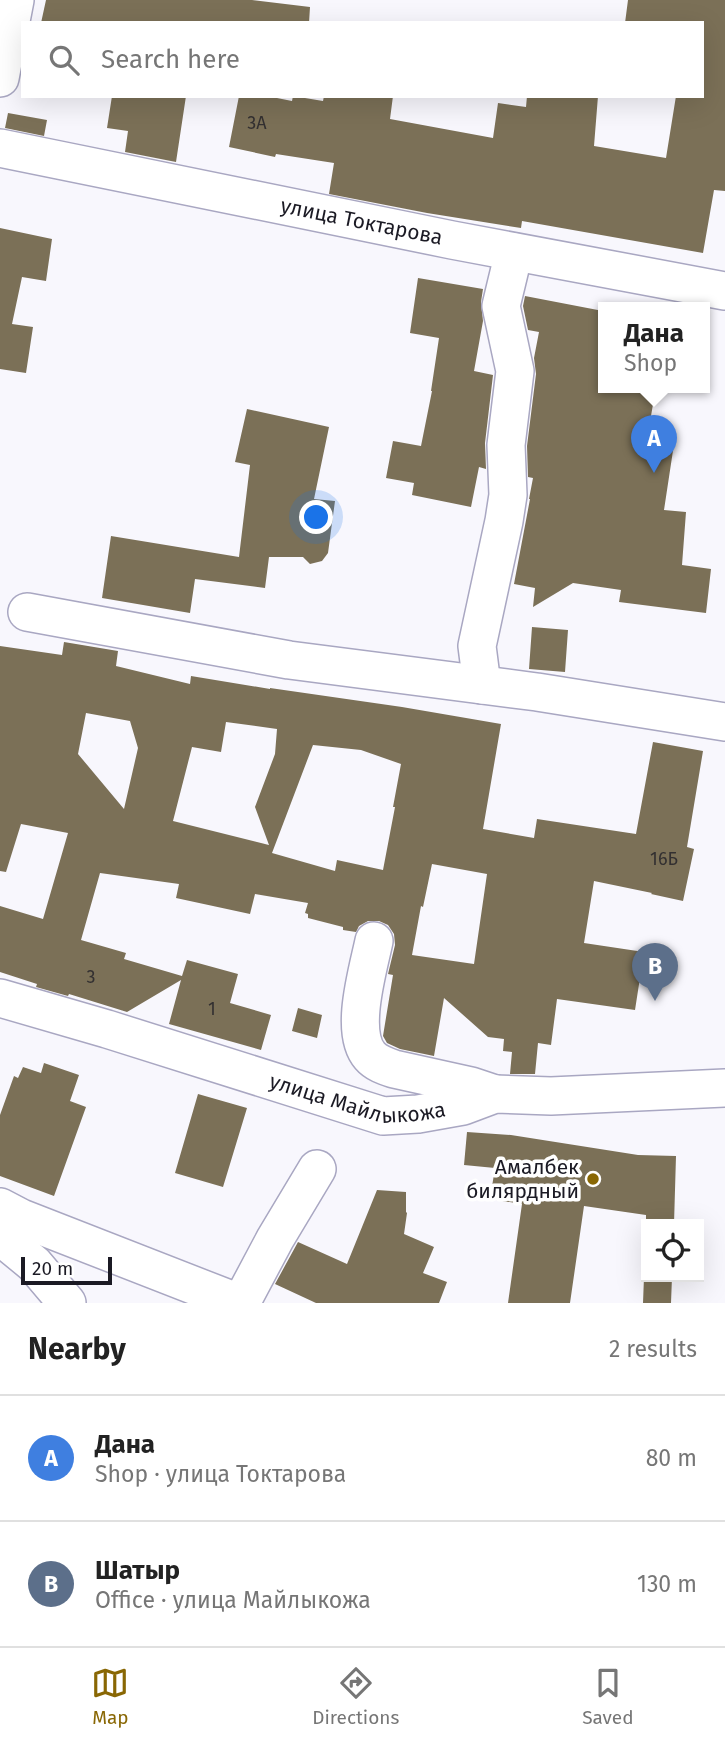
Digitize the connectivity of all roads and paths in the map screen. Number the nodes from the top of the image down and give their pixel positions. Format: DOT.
graph roads {
  1 [pos="15,0"];
  2 [pos="0,78"];
  3 [pos="0,148"];
  4 [pos="510,268"];
  5 [pos="725,291"];
  6 [pos="27,612"];
  7 [pos="482,685"];
  8 [pos="725,722"];
  9 [pos="374,941"];
  10 [pos="0,998"];
  11 [pos="372,1058"];
  12 [pos="725,1088"];
  13 [pos="495,1094"];
  14 [pos="344,1102"];
  15 [pos="317,1169"];
  16 [pos="5,1224"];
  17 [pos="67,1303"];
  18 [pos="240,1303"];
  1 -- 2 [label="street"];
  3 -- 4 [label="street, улица Токтарова"];
  4 -- 5 [label="street, улица Токтарова"];
  4 -- 7 [label="street"];
  6 -- 7 [label="street"];
  7 -- 8 [label="street"];
  9 -- 11 [label="street"];
  10 -- 14 [label="street, улица Майлыкожа"];
  11 -- 13 [label="street"];
  11 -- 14 [label="street"];
  12 -- 13 [label="street, улица Майлыкожа"];
  13 -- 14 [label="street, улица Майлыкожа"];
  15 -- 18 [label="street"];
  16 -- 17 [label="street"];
  16 -- 18 [label="street"];
}
